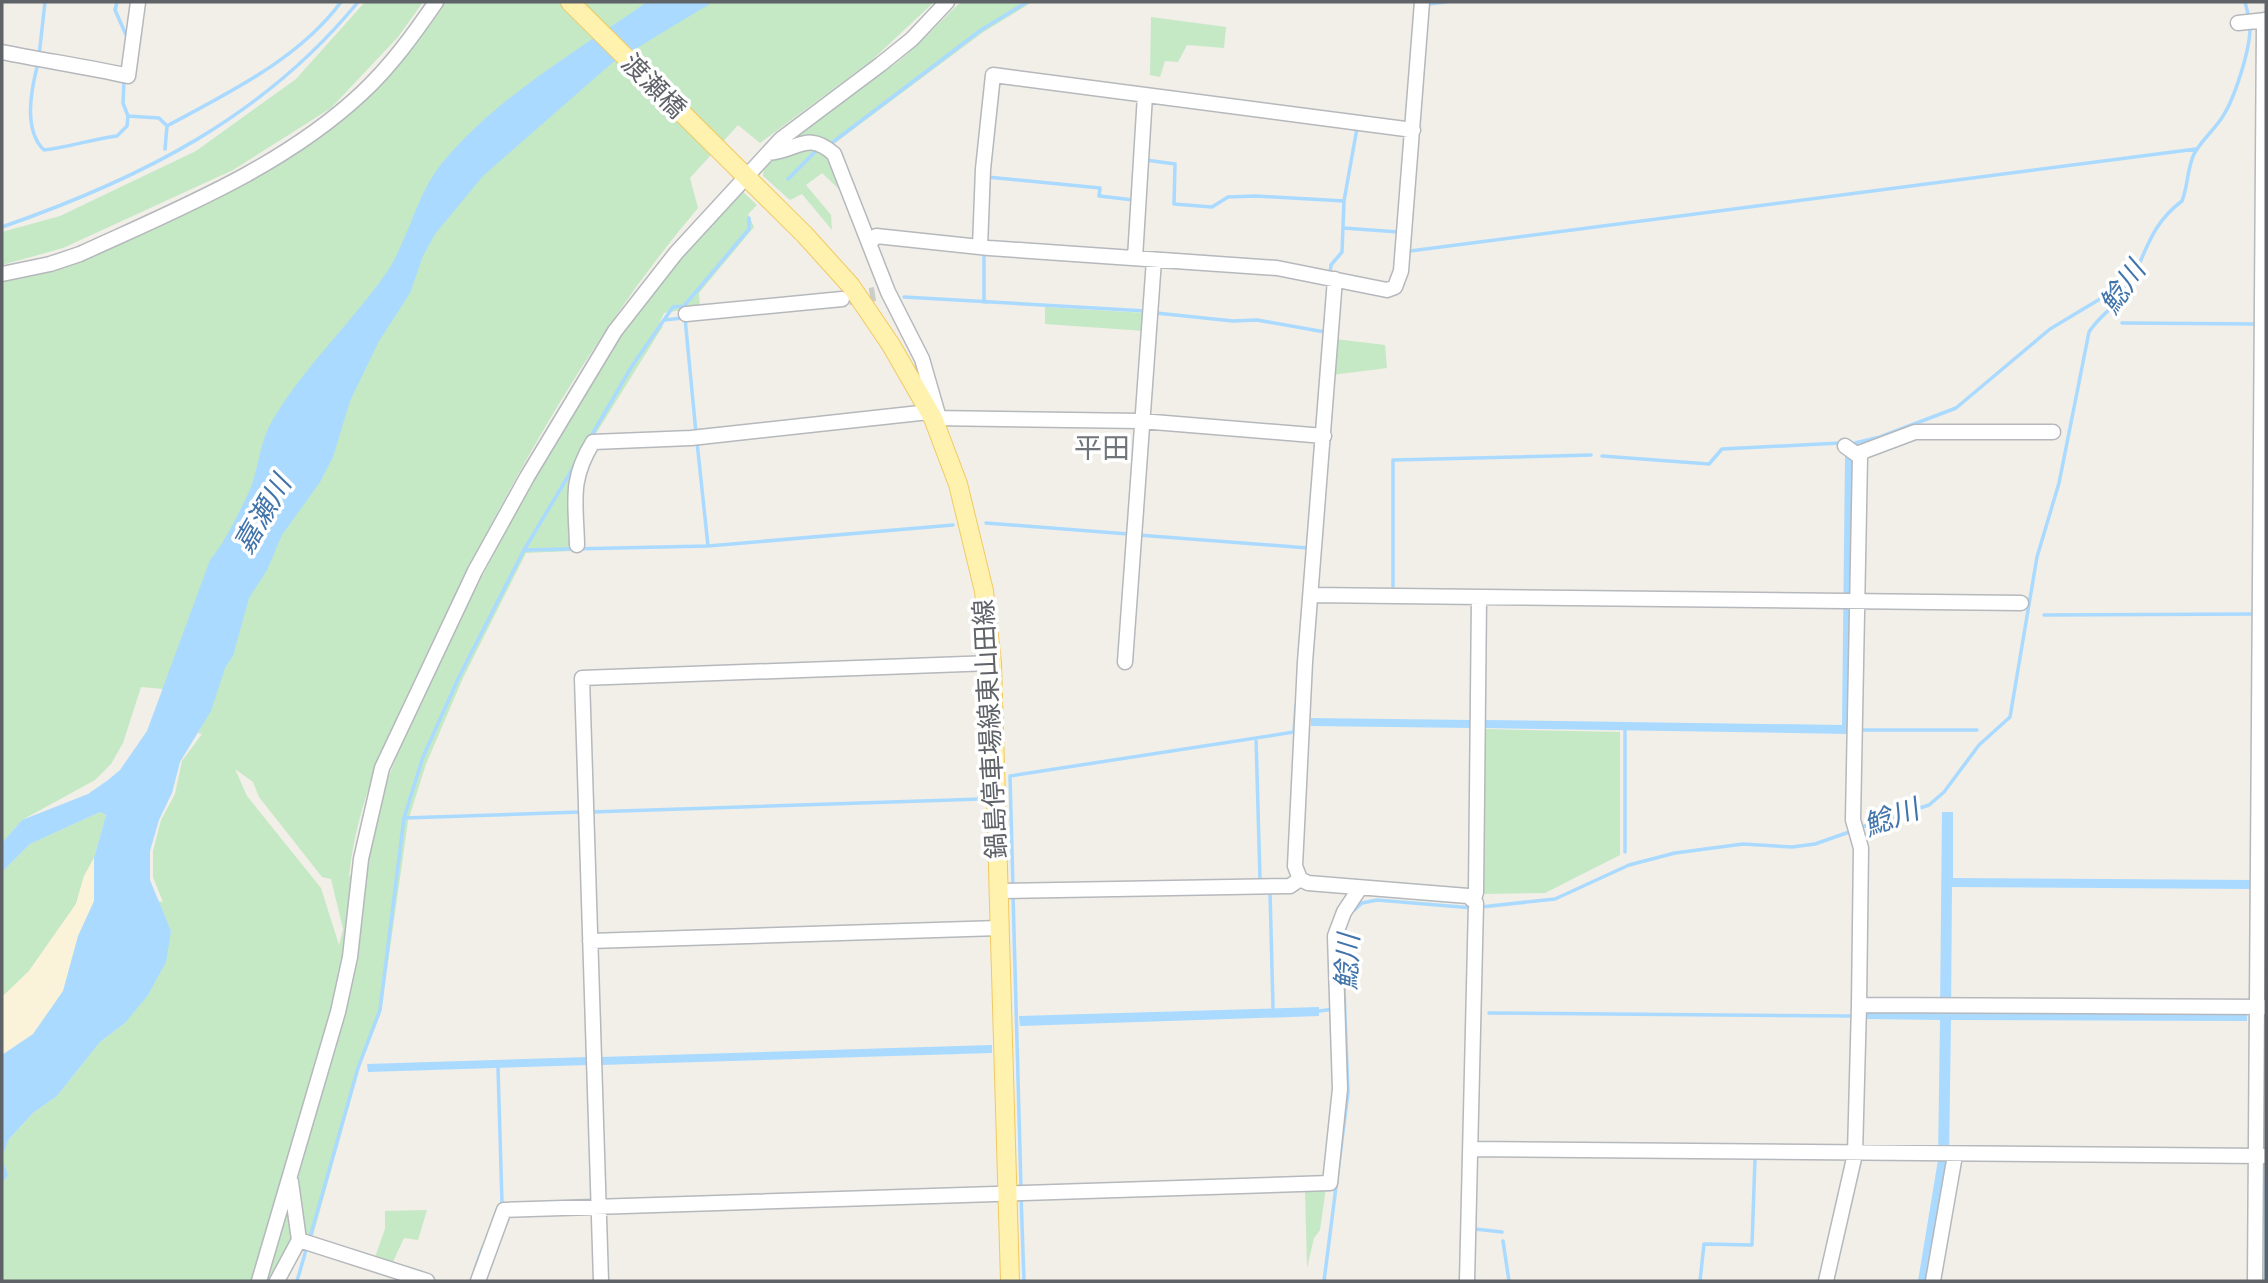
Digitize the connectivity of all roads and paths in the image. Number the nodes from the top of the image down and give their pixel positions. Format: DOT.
graph roads {
  1 [pos="138,2"];
  2 [pos="436,2"];
  3 [pos="570,2"];
  4 [pos="947,2"];
  5 [pos="1422,2"];
  6 [pos="2265,20"];
  7 [pos="2238,23"];
  8 [pos="2,52"];
  9 [pos="1145,95"];
  10 [pos="1407,129"];
  11 [pos="766,153"];
  12 [pos="742,172"];
  13 [pos="2264,178"];
  14 [pos="871,242"];
  15 [pos="980,247"];
  16 [pos="1135,258"];
  17 [pos="1154,260"];
  18 [pos="2,274"];
  19 [pos="1330,278"];
  20 [pos="842,299"];
  21 [pos="686,314"];
  22 [pos="934,416"];
  23 [pos="1141,421"];
  24 [pos="2053,432"];
  25 [pos="1324,436"];
  26 [pos="2264,472"];
  27 [pos="577,545"];
  28 [pos="1311,595"];
  29 [pos="1479,597"];
  30 [pos="1858,601"];
  31 [pos="2021,603"];
  32 [pos="1125,662"];
  33 [pos="992,663"];
  34 [pos="2263,760"];
  35 [pos="1300,879"];
  36 [pos="1360,888"];
  37 [pos="1008,891"];
  38 [pos="1475,901"];
  39 [pos="999,929"];
  40 [pos="590,941"];
  41 [pos="1859,1004"];
  42 [pos="2262,1007"];
  43 [pos="1471,1149"];
  44 [pos="1855,1154"];
  45 [pos="1954,1155"];
  46 [pos="2262,1156"];
  47 [pos="290,1177"];
  48 [pos="1017,1194"];
  49 [pos="598,1207"];
  50 [pos="299,1240"];
  51 [pos="259,1281"];
  52 [pos="277,1281"];
  53 [pos="427,1281"];
  54 [pos="478,1281"];
  55 [pos="601,1281"];
  56 [pos="1010,1281"];
  57 [pos="1467,1281"];
  58 [pos="1826,1281"];
  59 [pos="1933,1281"];
  60 [pos="2255,1281"];
  1 -- 8 [label="street"];
  2 -- 18 [label="street"];
  3 -- 12 [label="main road, 渡瀬橋"];
  4 -- 11 [label="street"];
  5 -- 10 [label="street"];
  6 -- 7 [label="street"];
  6 -- 13 [label="street"];
  9 -- 10 [label="street"];
  9 -- 15 [label="street"];
  9 -- 16 [label="street"];
  10 -- 19 [label="street"];
  11 -- 12 [label="street"];
  11 -- 14 [label="street"];
  12 -- 22 [label="main road, 鍋島停車場線東山田線"];
  12 -- 47 [label="street"];
  13 -- 26 [label="street"];
  14 -- 15 [label="street"];
  14 -- 22 [label="street"];
  15 -- 16 [label="street"];
  16 -- 17 [label="street"];
  17 -- 19 [label="street"];
  17 -- 23 [label="street"];
  19 -- 25 [label="street"];
  20 -- 21 [label="street"];
  22 -- 23 [label="street"];
  22 -- 27 [label="street"];
  22 -- 33 [label="main road, 鍋島停車場線東山田線"];
  23 -- 25 [label="street"];
  23 -- 32 [label="street"];
  24 -- 30 [label="street"];
  25 -- 28 [label="street"];
  26 -- 34 [label="street"];
  28 -- 29 [label="street"];
  28 -- 35 [label="street"];
  29 -- 30 [label="street"];
  29 -- 38 [label="street"];
  30 -- 31 [label="street"];
  30 -- 41 [label="street"];
  33 -- 37 [label="main road, 鍋島停車場線東山田線"];
  33 -- 40 [label="street"];
  34 -- 42 [label="street"];
  35 -- 36 [label="street"];
  35 -- 37 [label="street"];
  36 -- 38 [label="street"];
  36 -- 48 [label="street"];
  37 -- 39 [label="main road, 鍋島停車場線東山田線"];
  38 -- 43 [label="street"];
  39 -- 40 [label="street"];
  39 -- 48 [label="main road, 鍋島停車場線東山田線"];
  40 -- 49 [label="street"];
  41 -- 42 [label="street"];
  41 -- 44 [label="street"];
  42 -- 46 [label="street"];
  43 -- 44 [label="street"];
  43 -- 57 [label="street"];
  44 -- 45 [label="street"];
  44 -- 58 [label="street"];
  45 -- 46 [label="street"];
  45 -- 59 [label="street"];
  46 -- 60 [label="street"];
  47 -- 50 [label="street"];
  47 -- 51 [label="street"];
  48 -- 49 [label="street"];
  48 -- 56 [label="main road, 鍋島停車場線東山田線"];
  49 -- 54 [label="street"];
  49 -- 55 [label="street"];
  50 -- 52 [label="street"];
  50 -- 53 [label="street"];
}
